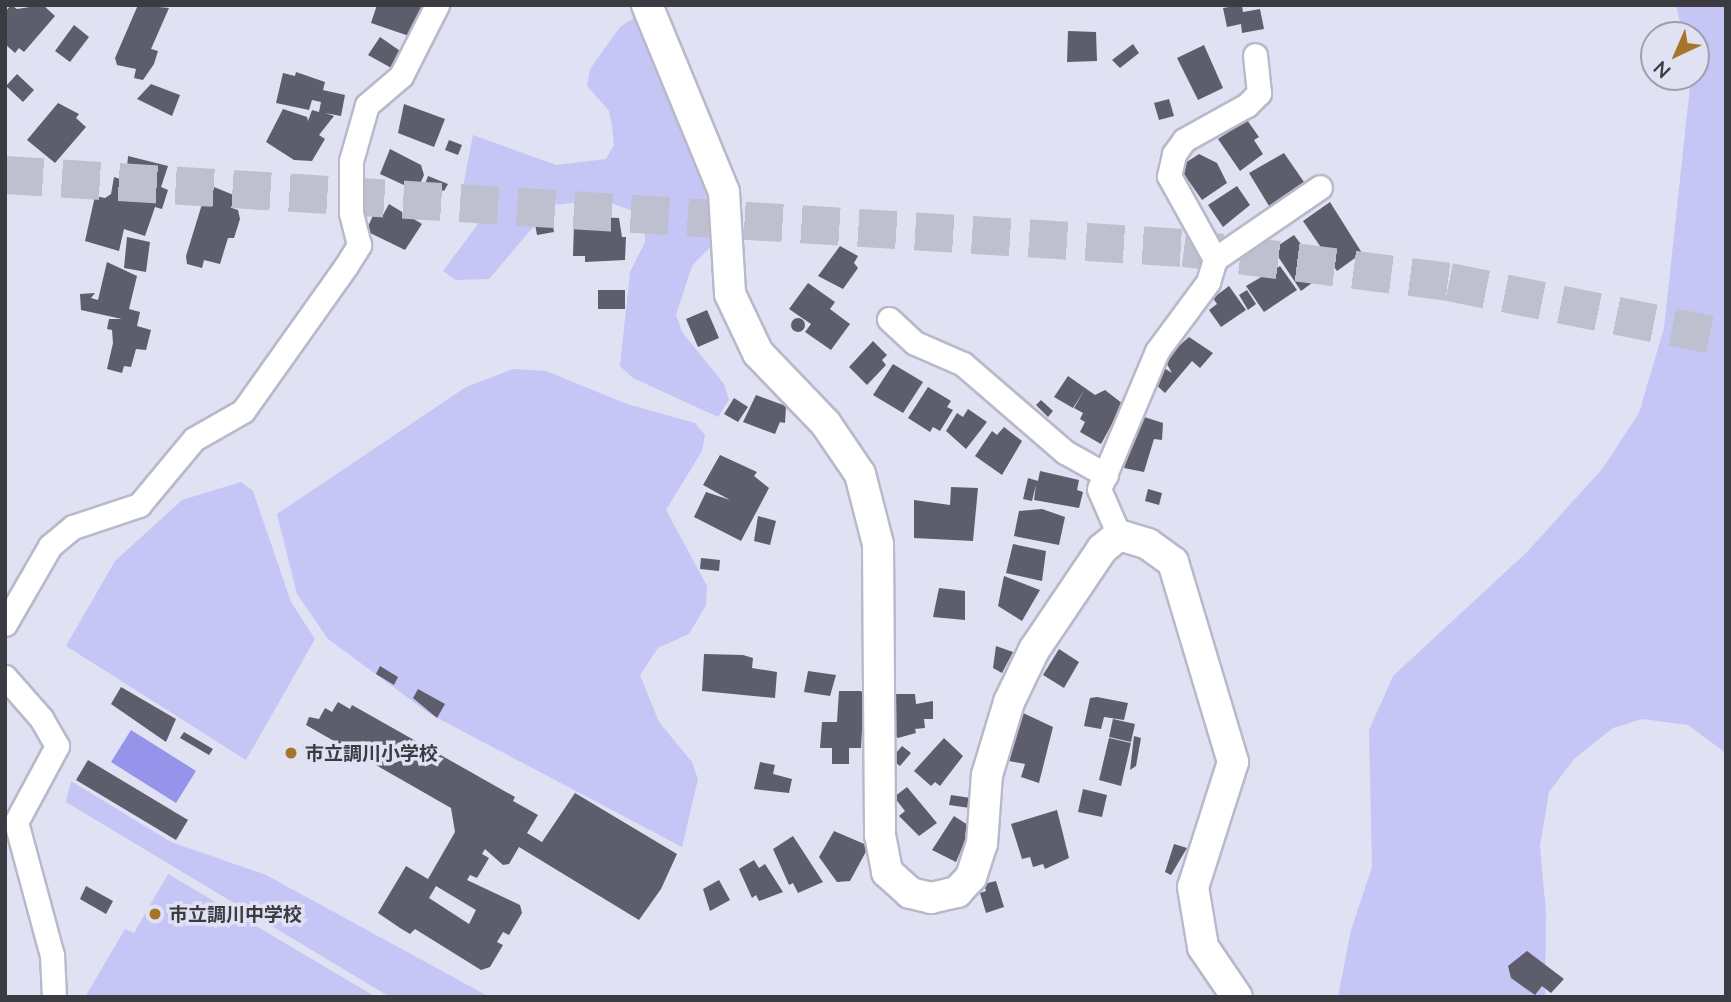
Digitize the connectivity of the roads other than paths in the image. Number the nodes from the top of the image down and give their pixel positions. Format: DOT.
graph roads {
  1 [pos="437,5"];
  2 [pos="647,5"];
  3 [pos="1255,55"];
  4 [pos="1320,187"];
  5 [pos="1216,259"];
  6 [pos="889,320"];
  7 [pos="1106,475"];
  8 [pos="1119,535"];
  9 [pos="5,624"];
  10 [pos="5,677"];
  11 [pos="54,997"];
  12 [pos="1237,997"];
  1 -- 9 [label="street"];
  2 -- 8 [label="street"];
  3 -- 5 [label="street"];
  4 -- 5 [label="street"];
  5 -- 7 [label="street"];
  6 -- 7 [label="street"];
  7 -- 8 [label="street"];
  8 -- 12 [label="street"];
  10 -- 11 [label="street"];
}
